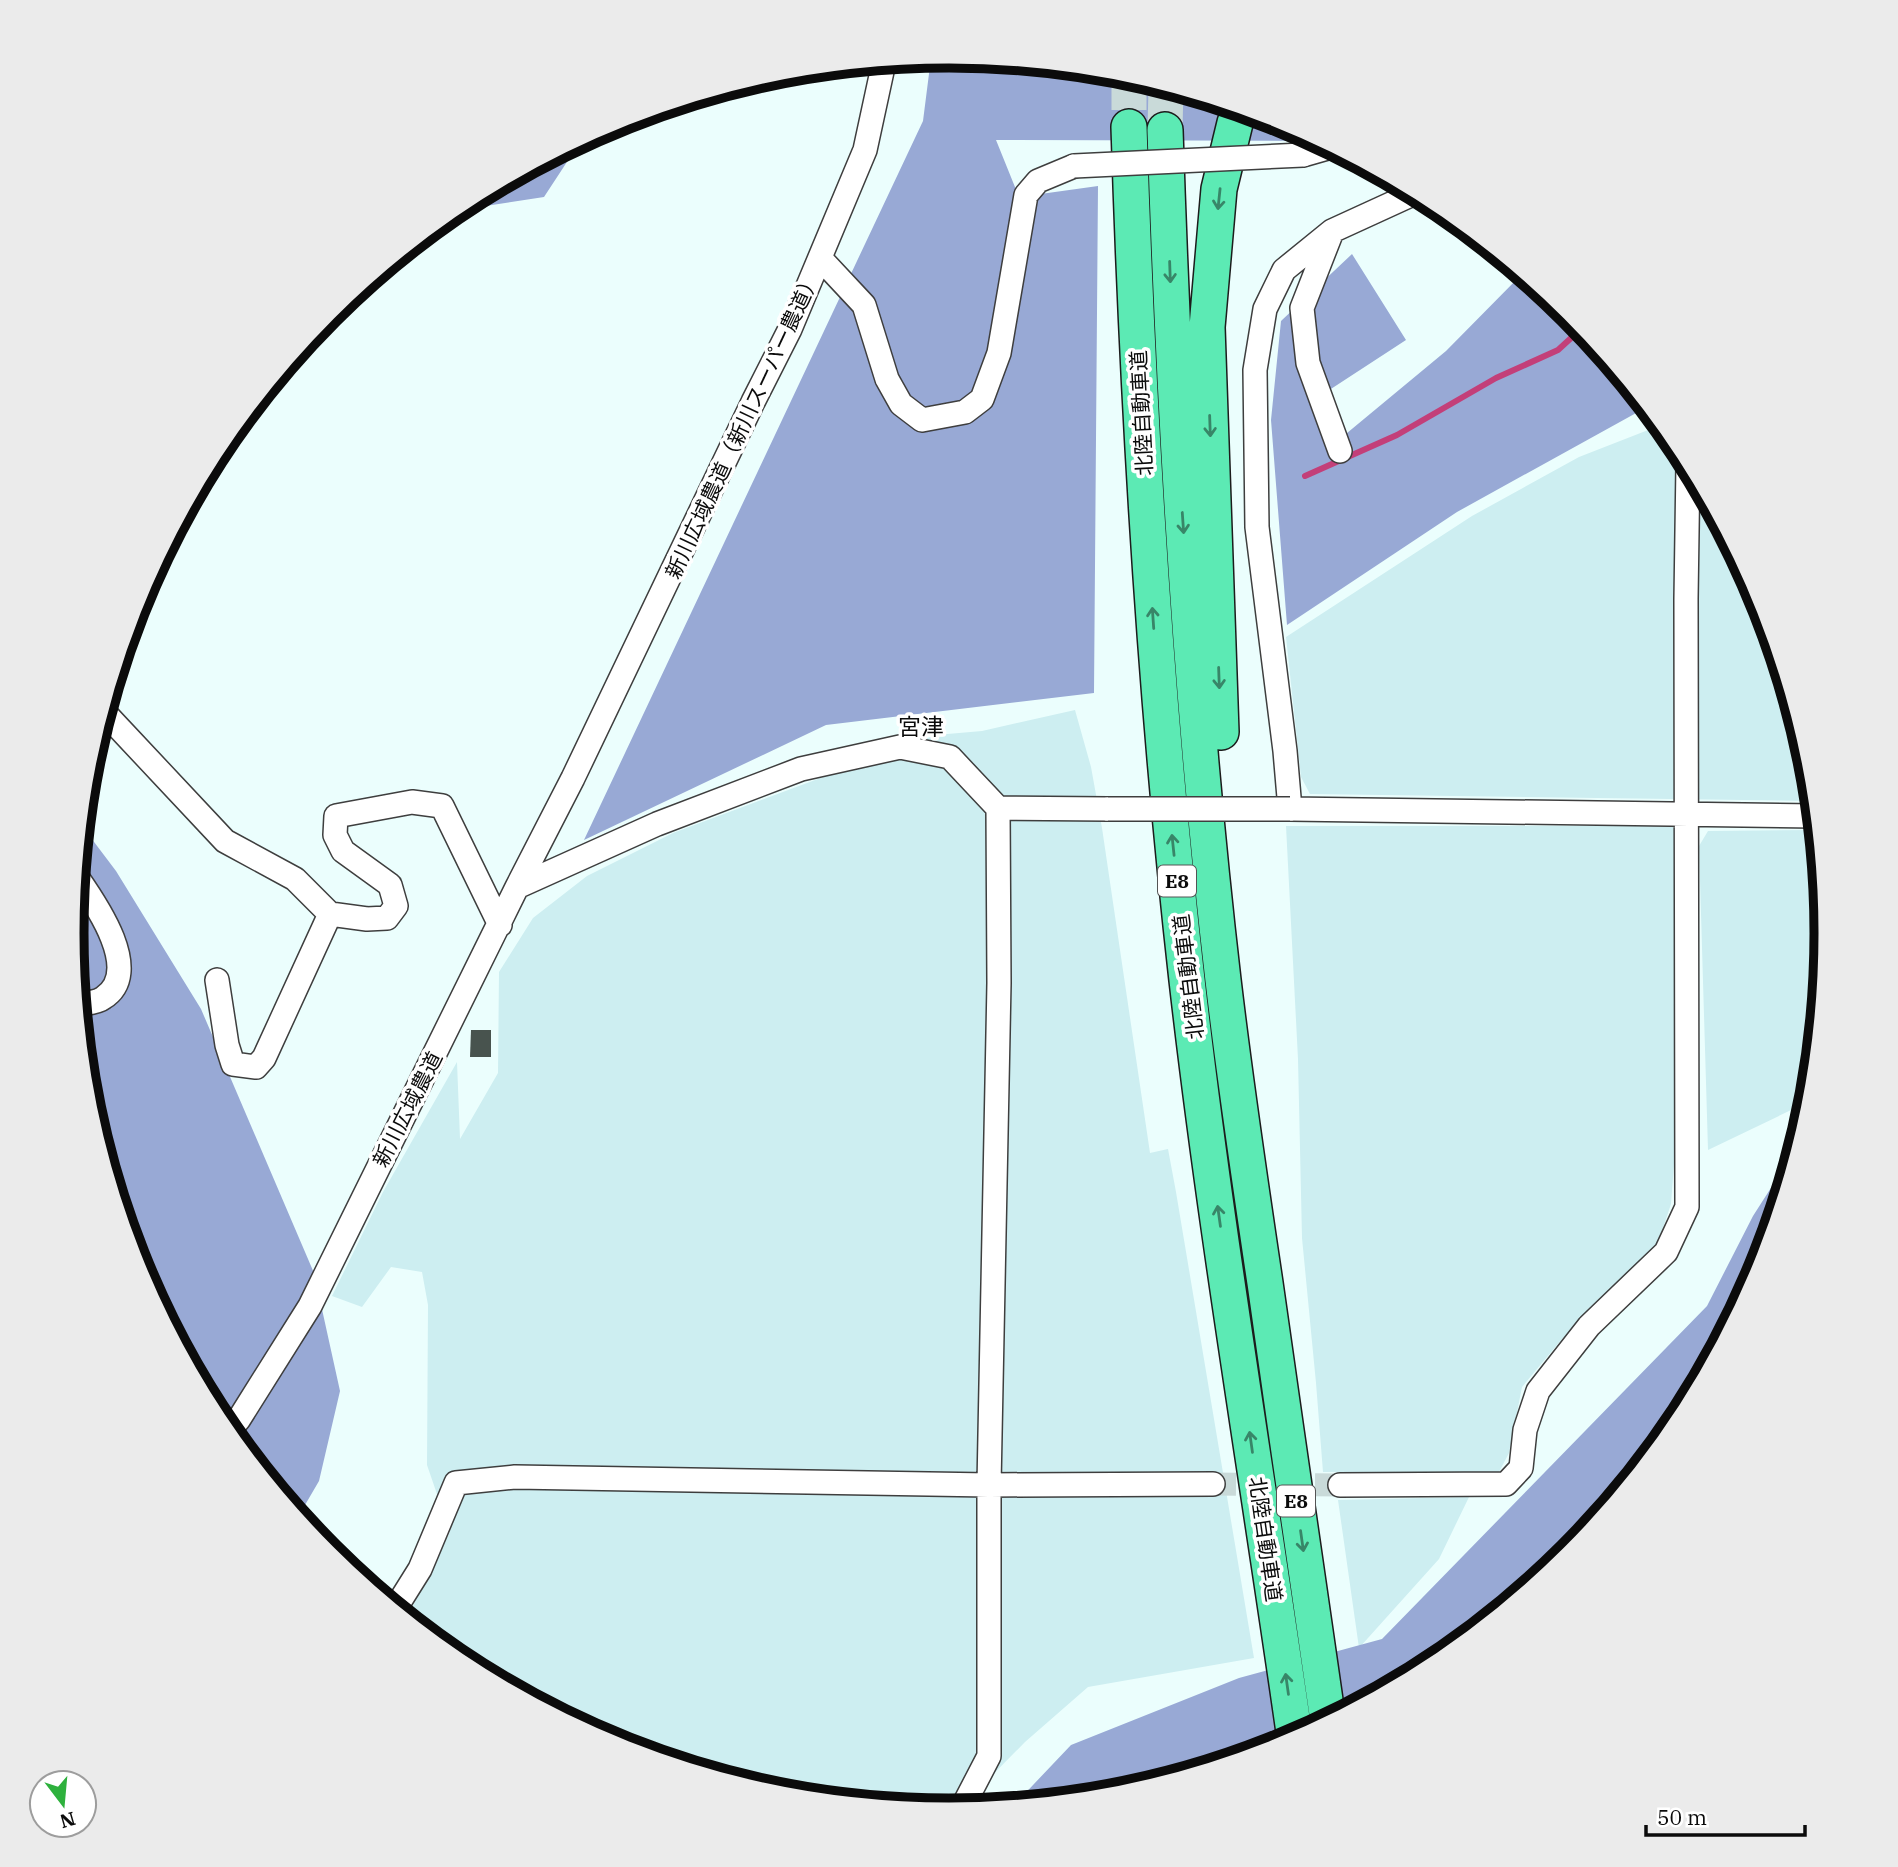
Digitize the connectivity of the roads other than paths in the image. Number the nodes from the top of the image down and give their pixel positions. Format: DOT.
graph roads {
  1 [pos="882,71"];
  2 [pos="1237,118"];
  3 [pos="1129,127"];
  4 [pos="1165,130"];
  5 [pos="1318,151"];
  6 [pos="1404,198"];
  7 [pos="1332,231"];
  8 [pos="820,258"];
  9 [pos="1340,451"];
  10 [pos="1688,485"];
  11 [pos="111,719"];
  12 [pos="573,778"];
  13 [pos="998,808"];
  14 [pos="1290,809"];
  15 [pos="1686,816"];
  16 [pos="1806,816"];
  17 [pos="517,887"];
  18 [pos="86,889"];
  19 [pos="330,914"];
  20 [pos="500,925"];
  21 [pos="217,980"];
  22 [pos="87,1003"];
  23 [pos="1278,1377"];
  24 [pos="236,1422"];
  25 [pos="1213,1484"];
  26 [pos="989,1485"];
  27 [pos="1340,1485"];
  28 [pos="400,1601"];
  29 [pos="1327,1712"];
  30 [pos="1293,1727"];
  31 [pos="967,1798"];
  1 -- 8 [label="street, 新川広域農道（新川スーパー農道）"];
  2 -- 23 [label="highway, one-way"];
  30 -- 3 [label="highway, 北陸自動車道 / E8, one-way"];
  4 -- 23 [label="highway, 北陸自動車道 / E8, one-way"];
  5 -- 8 [label="street, bridge"];
  6 -- 7 [label="street"];
  7 -- 9 [label="street"];
  7 -- 14 [label="street"];
  8 -- 12 [label="street, 新川広域農道（新川スーパー農道）"];
  10 -- 15 [label="street"];
  11 -- 19 [label="street"];
  12 -- 17 [label="street, 新川広域農道"];
  13 -- 14 [label="street, bridge"];
  13 -- 17 [label="street"];
  13 -- 26 [label="street"];
  14 -- 15 [label="street"];
  15 -- 16 [label="street"];
  15 -- 27 [label="street"];
  17 -- 20 [label="street, 新川広域農道"];
  18 -- 22 [label="street"];
  19 -- 20 [label="street"];
  19 -- 21 [label="street"];
  20 -- 24 [label="street, 新川広域農道"];
  23 -- 29 [label="highway, 北陸自動車道 / E8, one-way"];
  25 -- 26 [label="street"];
  26 -- 28 [label="street"];
  26 -- 31 [label="street"];
}
